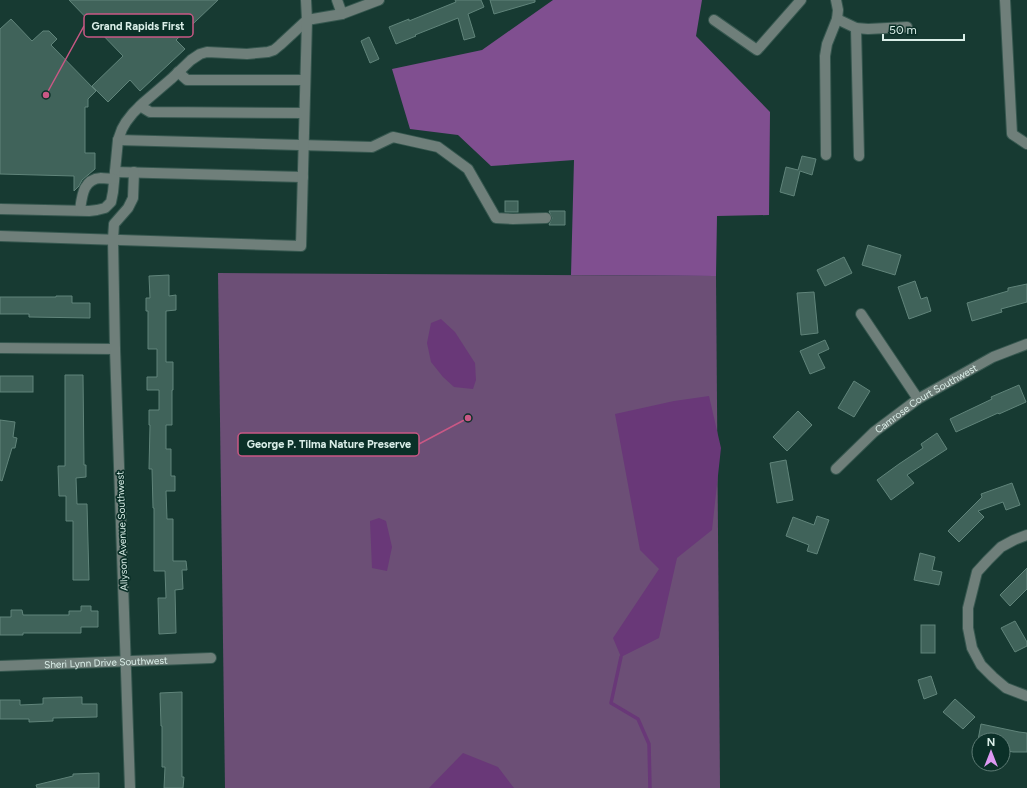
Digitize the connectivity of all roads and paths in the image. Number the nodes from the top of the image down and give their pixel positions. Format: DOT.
graph roads {
  1 [pos="306,0"];
  2 [pos="337,0"];
  3 [pos="379,0"];
  4 [pos="801,0"];
  5 [pos="836,0"];
  6 [pos="1005,0"];
  7 [pos="342,14"];
  8 [pos="836,19"];
  9 [pos="307,20"];
  10 [pos="714,20"];
  11 [pos="907,27"];
  12 [pos="856,28"];
  13 [pos="178,72"];
  14 [pos="305,80"];
  15 [pos="140,106"];
  16 [pos="304,113"];
  17 [pos="118,140"];
  18 [pos="1027,144"];
  19 [pos="303,146"];
  20 [pos="826,155"];
  21 [pos="859,156"];
  22 [pos="134,172"];
  23 [pos="115,176"];
  24 [pos="303,177"];
  25 [pos="0,209"];
  26 [pos="80,210"];
  27 [pos="546,218"];
  28 [pos="0,236"];
  29 [pos="113,239"];
  30 [pos="861,314"];
  31 [pos="1027,344"];
  32 [pos="0,348"];
  33 [pos="115,349"];
  34 [pos="918,399"];
  35 [pos="836,468"];
  36 [pos="1027,535"];
  37 [pos="211,658"];
  38 [pos="126,661"];
  39 [pos="0,666"];
  40 [pos="1027,696"];
  41 [pos="130,788"];
  1 -- 9 [label="street"];
  2 -- 7 [label="street"];
  3 -- 7 [label="street"];
  4 -- 10 [label="street"];
  5 -- 8 [label="street"];
  6 -- 18 [label="street"];
  7 -- 9 [label="street"];
  8 -- 12 [label="street"];
  8 -- 20 [label="street"];
  9 -- 13 [label="street"];
  9 -- 14 [label="street"];
  11 -- 12 [label="street"];
  12 -- 21 [label="street"];
  13 -- 14 [label="street"];
  13 -- 15 [label="street"];
  14 -- 16 [label="street"];
  15 -- 16 [label="street"];
  15 -- 17 [label="street"];
  16 -- 19 [label="street"];
  17 -- 19 [label="street"];
  17 -- 23 [label="street"];
  19 -- 24 [label="street"];
  19 -- 27 [label="street"];
  22 -- 23 [label="street"];
  22 -- 24 [label="street"];
  22 -- 29 [label="street, Allyson Avenue Southwest"];
  23 -- 26 [label="street"];
  23 -- 26 [label="street"];
  24 -- 29 [label="street"];
  25 -- 26 [label="street"];
  28 -- 29 [label="street"];
  29 -- 33 [label="street, Allyson Avenue Southwest"];
  30 -- 34 [label="street"];
  31 -- 34 [label="street, Camrose Court Southwest"];
  32 -- 33 [label="street"];
  33 -- 38 [label="street, Allyson Avenue Southwest"];
  34 -- 35 [label="street, Camrose Court Southwest"];
  36 -- 40 [label="street"];
  37 -- 38 [label="street, Sheri Lynn Drive Southwest"];
  38 -- 39 [label="street, Sheri Lynn Drive Southwest"];
  38 -- 41 [label="street, Allyson Avenue Southwest"];
}
